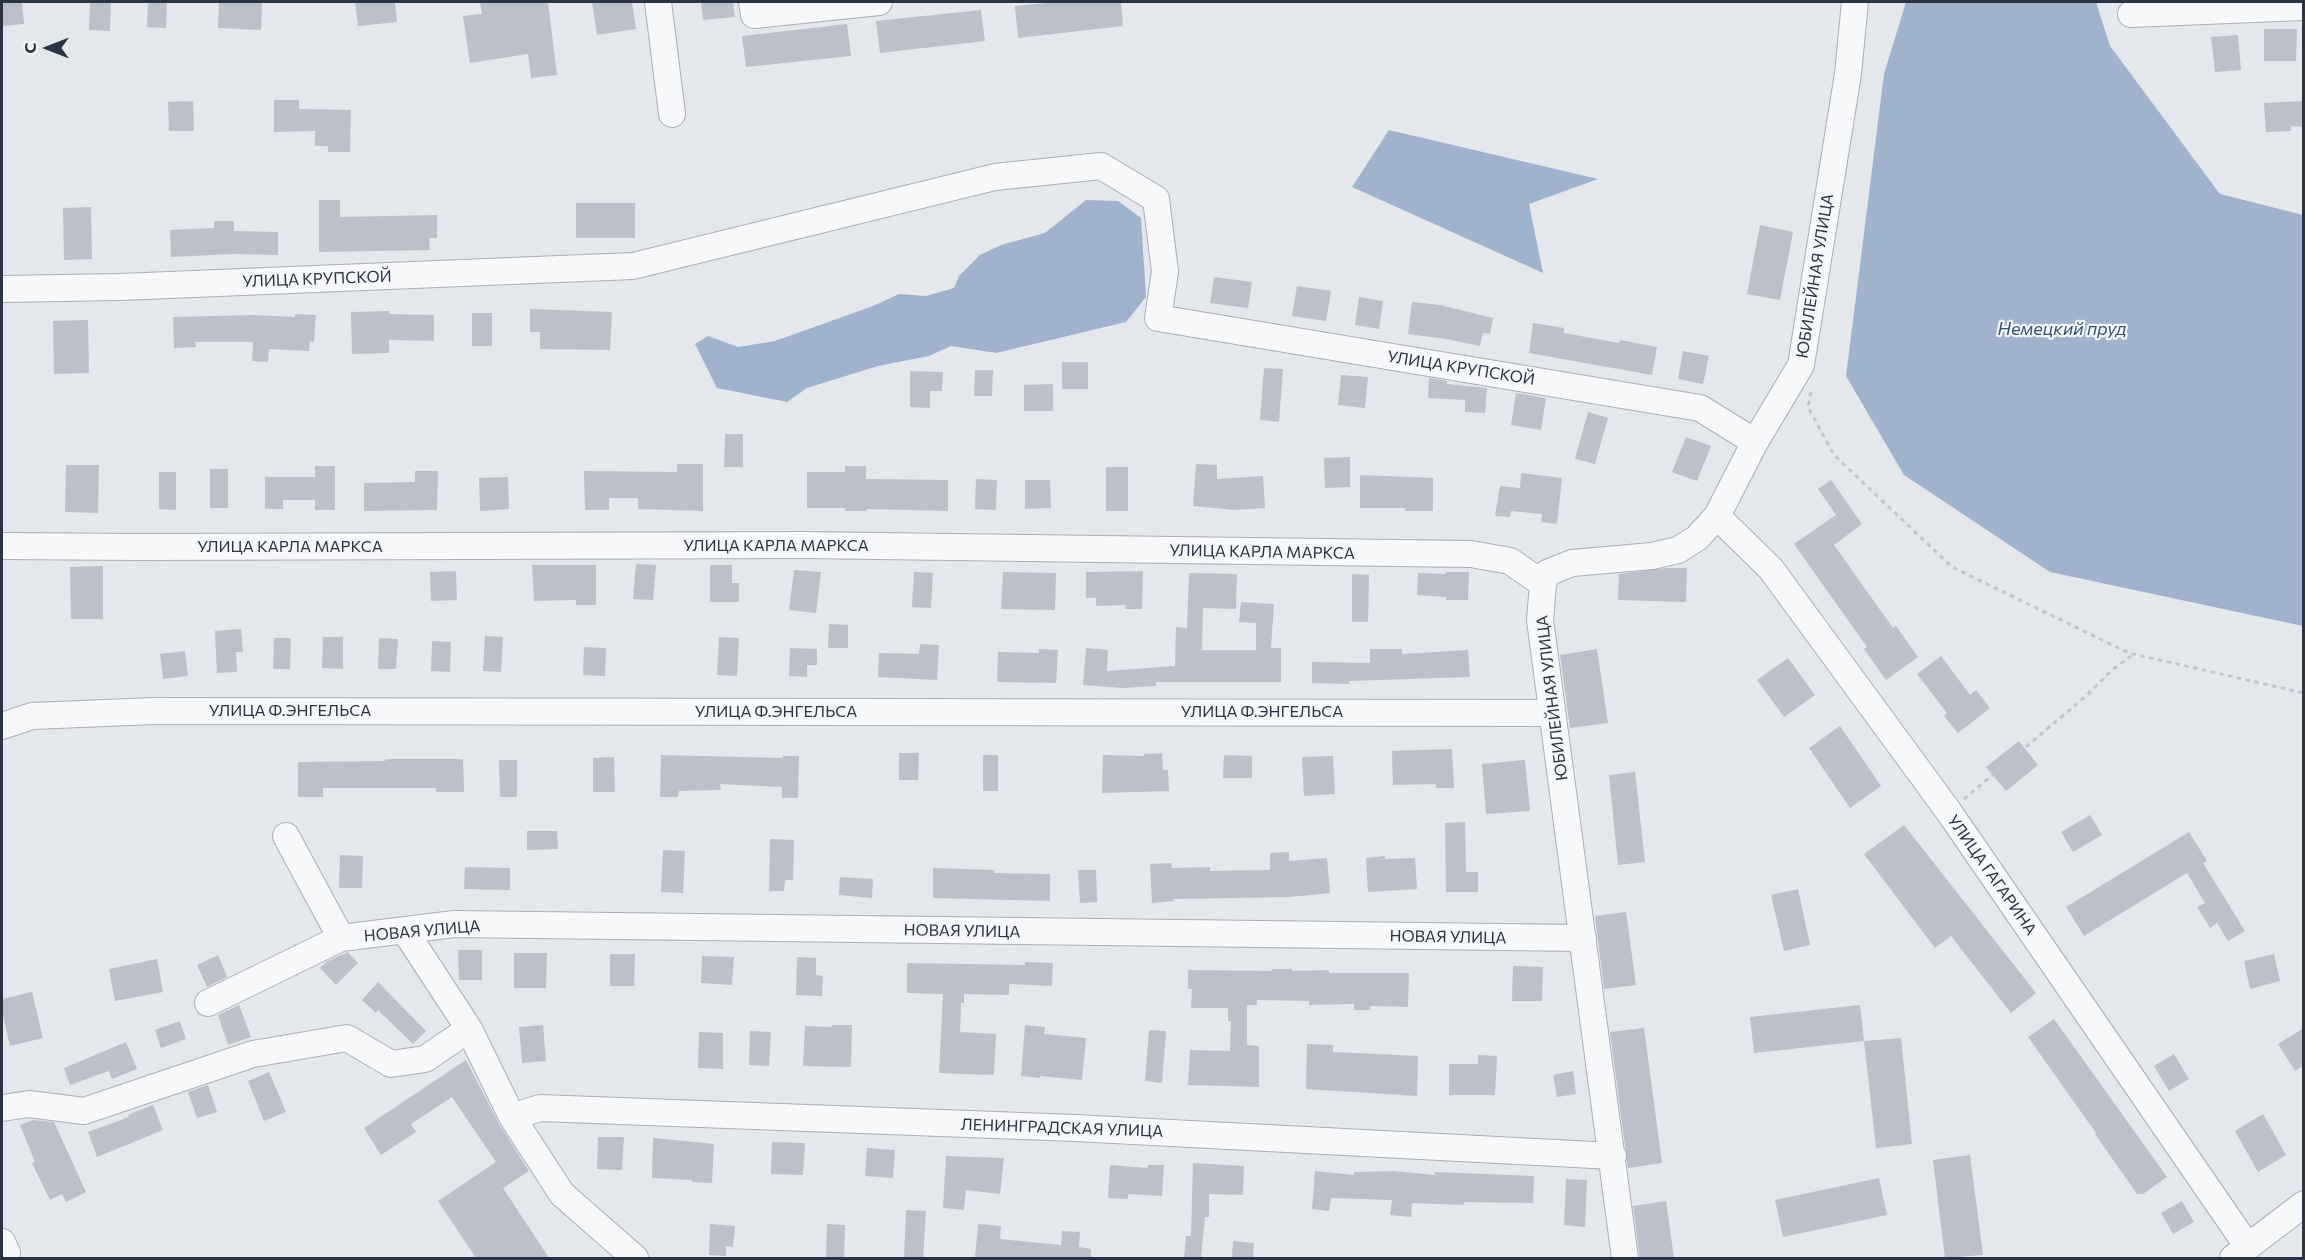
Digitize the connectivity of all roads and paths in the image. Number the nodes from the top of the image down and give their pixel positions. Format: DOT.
graph roads {
  1 [pos="658,2"];
  2 [pos="752,2"];
  3 [pos="879,2"];
  4 [pos="1855,2"];
  5 [pos="2304,7"];
  6 [pos="2131,14"];
  7 [pos="672,114"];
  8 [pos="2,289"];
  9 [pos="1812,384"];
  10 [pos="1755,442"];
  11 [pos="1717,516"];
  12 [pos="2,546"];
  13 [pos="1543,584"];
  14 [pos="2134,654"];
  15 [pos="2304,693"];
  16 [pos="1552,713"];
  17 [pos="2,726"];
  18 [pos="1949,812"];
  19 [pos="286,836"];
  20 [pos="405,931"];
  21 [pos="341,938"];
  22 [pos="1583,938"];
  23 [pos="208,1003"];
  24 [pos="469,1029"];
  25 [pos="2,1108"];
  26 [pos="512,1117"];
  27 [pos="1613,1156"];
  28 [pos="2304,1204"];
  29 [pos="2240,1253"];
  30 [pos="635,1258"];
  31 [pos="1625,1258"];
  1 -- 7 [label="street"];
  2 -- 3 [label="street"];
  4 -- 10 [label="street, ЮБИЛЕЙНАЯ УЛИЦА"];
  5 -- 6 [label="street"];
  8 -- 10 [label="street, УЛИЦА КРУПСКОЙ"];
  9 -- 14 [label="path"];
  10 -- 11 [label="street, ЮБИЛЕЙНАЯ УЛИЦА"];
  11 -- 13 [label="street, ЮБИЛЕЙНАЯ УЛИЦА"];
  11 -- 18 [label="street, УЛИЦА ГАГАРИНА"];
  12 -- 13 [label="street, УЛИЦА КАРЛА МАРКСА"];
  13 -- 16 [label="street, ЮБИЛЕЙНАЯ УЛИЦА"];
  14 -- 15 [label="path"];
  14 -- 18 [label="path"];
  16 -- 17 [label="street, УЛИЦА Ф.ЭНГЕЛЬСА"];
  16 -- 22 [label="street, ЮБИЛЕЙНАЯ УЛИЦА"];
  18 -- 29 [label="street, УЛИЦА ГАГАРИНА"];
  19 -- 21 [label="street"];
  20 -- 21 [label="street, НОВАЯ УЛИЦА"];
  20 -- 22 [label="street, НОВАЯ УЛИЦА"];
  20 -- 24 [label="street"];
  21 -- 23 [label="street, НОВАЯ УЛИЦА"];
  22 -- 27 [label="street, ЮБИЛЕЙНАЯ УЛИЦА"];
  24 -- 25 [label="street"];
  24 -- 26 [label="street"];
  26 -- 27 [label="street, ЛЕНИНГРАДСКАЯ УЛИЦА"];
  26 -- 30 [label="street"];
  27 -- 31 [label="street, ЮБИЛЕЙНАЯ УЛИЦА"];
  28 -- 29 [label="street"];
}
